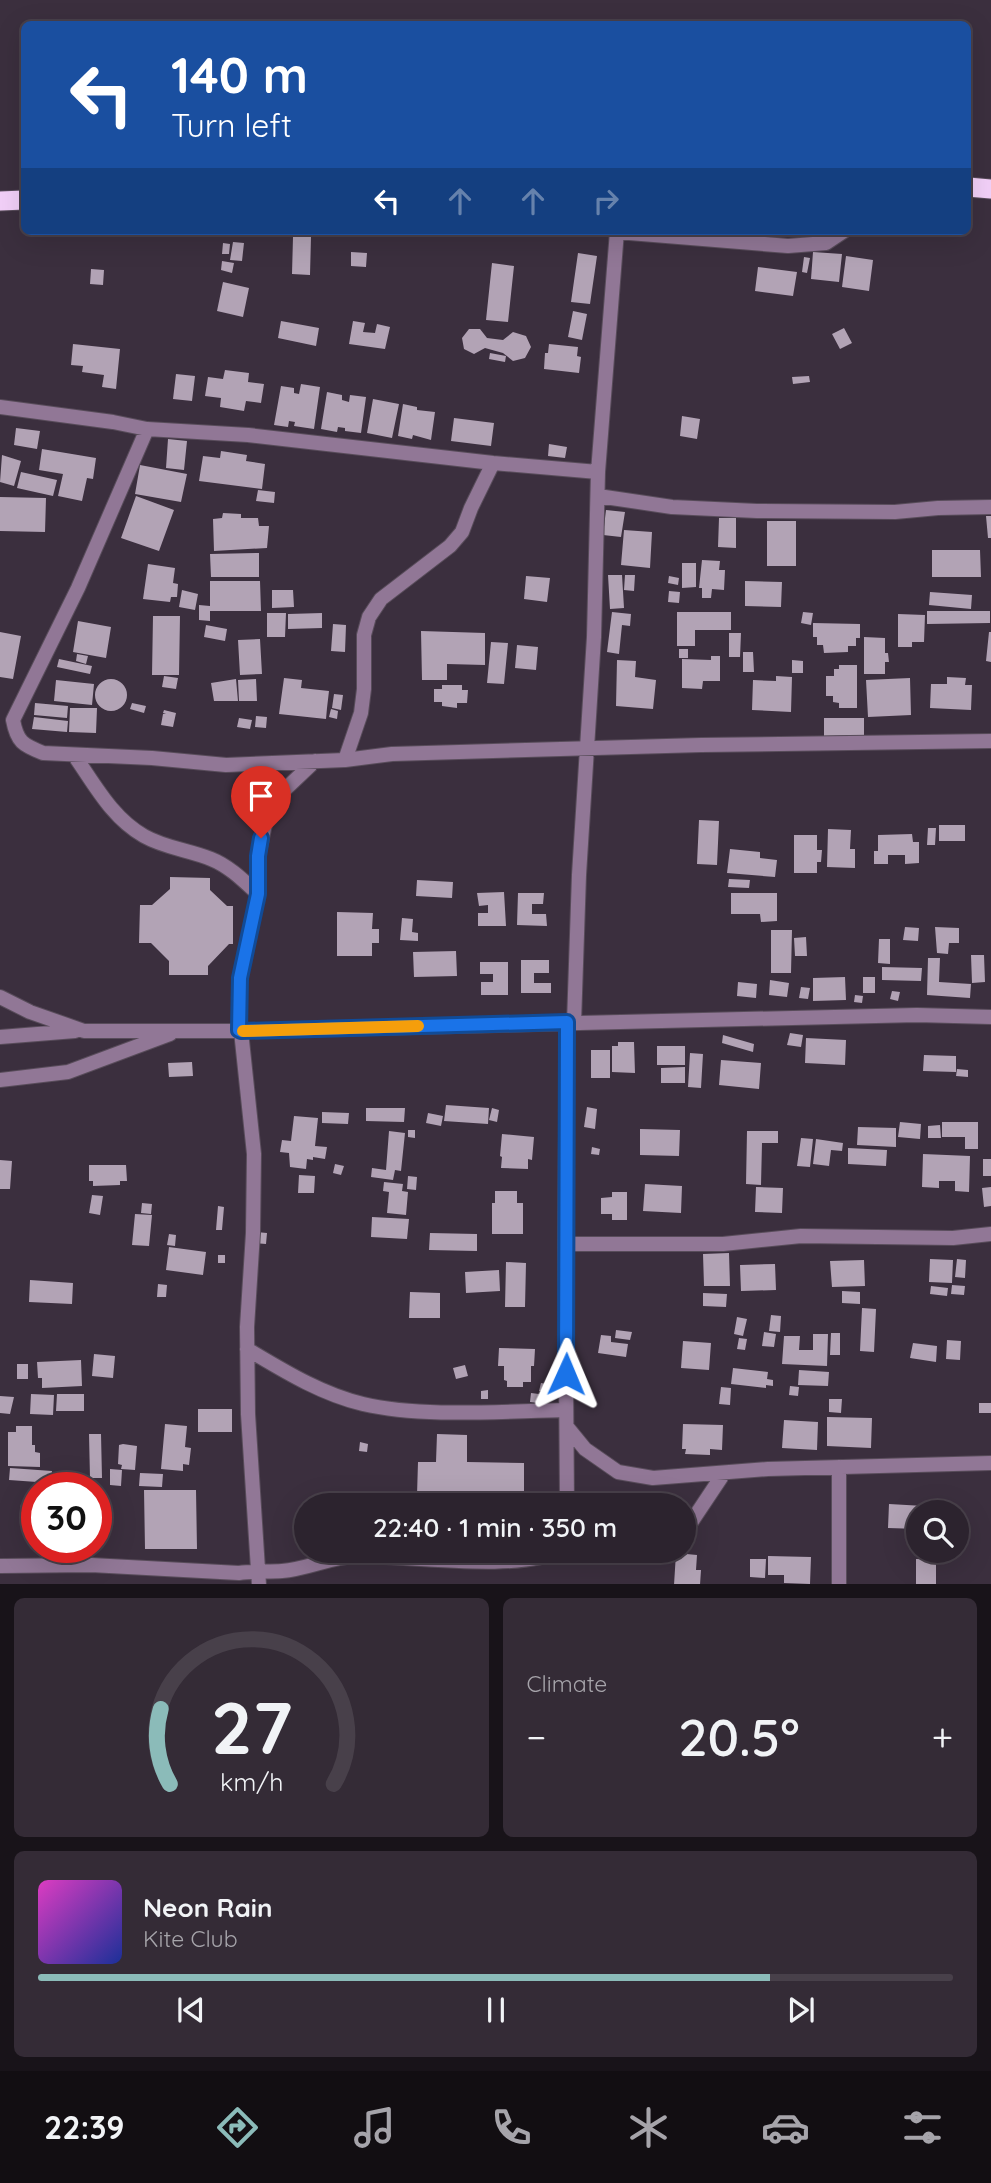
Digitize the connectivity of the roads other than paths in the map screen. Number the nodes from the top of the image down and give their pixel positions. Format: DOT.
graph roads {
  1 [pos="971,187"];
  2 [pos="991,189"];
  3 [pos="21,200"];
  4 [pos="0,201"];
  5 [pos="617,235"];
  6 [pos="663,235"];
  7 [pos="838,235"];
  8 [pos="0,407"];
  9 [pos="147,429"];
  10 [pos="493,463"];
  11 [pos="598,472"];
  12 [pos="598,496"];
  13 [pos="991,507"];
  14 [pos="7,717"];
  15 [pos="991,741"];
  16 [pos="588,749"];
  17 [pos="74,755"];
  18 [pos="345,760"];
  19 [pos="315,761"];
  20 [pos="258,894"];
  21 [pos="0,997"];
  22 [pos="991,1017"];
  23 [pos="571,1022"];
  24 [pos="240,1030"];
  25 [pos="84,1031"];
  26 [pos="179,1031"];
  27 [pos="0,1037"];
  28 [pos="0,1080"];
  29 [pos="991,1234"];
  30 [pos="565,1244"];
  31 [pos="247,1349"];
  32 [pos="566,1410"];
  33 [pos="567,1426"];
  34 [pos="991,1462"];
  35 [pos="839,1467"];
  36 [pos="724,1473"];
  37 [pos="567,1493"];
  38 [pos="696,1515"];
  39 [pos="319,1563"];
  40 [pos="0,1566"];
  41 [pos="257,1577"];
  42 [pos="839,1584"];
  1 -- 2 [label="highway"];
  3 -- 4 [label="highway"];
  5 -- 11 [label="street"];
  6 -- 7 [label="street"];
  8 -- 9 [label="street"];
  9 -- 10 [label="street"];
  9 -- 14 [label="street"];
  10 -- 11 [label="street"];
  10 -- 18 [label="street"];
  11 -- 12 [label="street"];
  12 -- 13 [label="street"];
  12 -- 16 [label="street"];
  14 -- 17 [label="street"];
  15 -- 16 [label="street"];
  16 -- 18 [label="street"];
  16 -- 23 [label="street"];
  17 -- 19 [label="street"];
  17 -- 20 [label="street"];
  18 -- 19 [label="street"];
  19 -- 20 [label="street"];
  20 -- 24 [label="street"];
  21 -- 25 [label="street"];
  22 -- 23 [label="street"];
  23 -- 24 [label="street"];
  23 -- 30 [label="street"];
  24 -- 26 [label="street"];
  24 -- 31 [label="street"];
  25 -- 26 [label="street"];
  25 -- 27 [label="street"];
  26 -- 28 [label="street"];
  29 -- 30 [label="street"];
  30 -- 32 [label="street"];
  31 -- 32 [label="street"];
  31 -- 41 [label="street"];
  32 -- 33 [label="street"];
  33 -- 36 [label="street"];
  33 -- 37 [label="street"];
  34 -- 35 [label="street"];
  35 -- 36 [label="street"];
  35 -- 42 [label="street"];
  36 -- 38 [label="street"];
  39 -- 41 [label="street"];
  40 -- 41 [label="street"];
}
